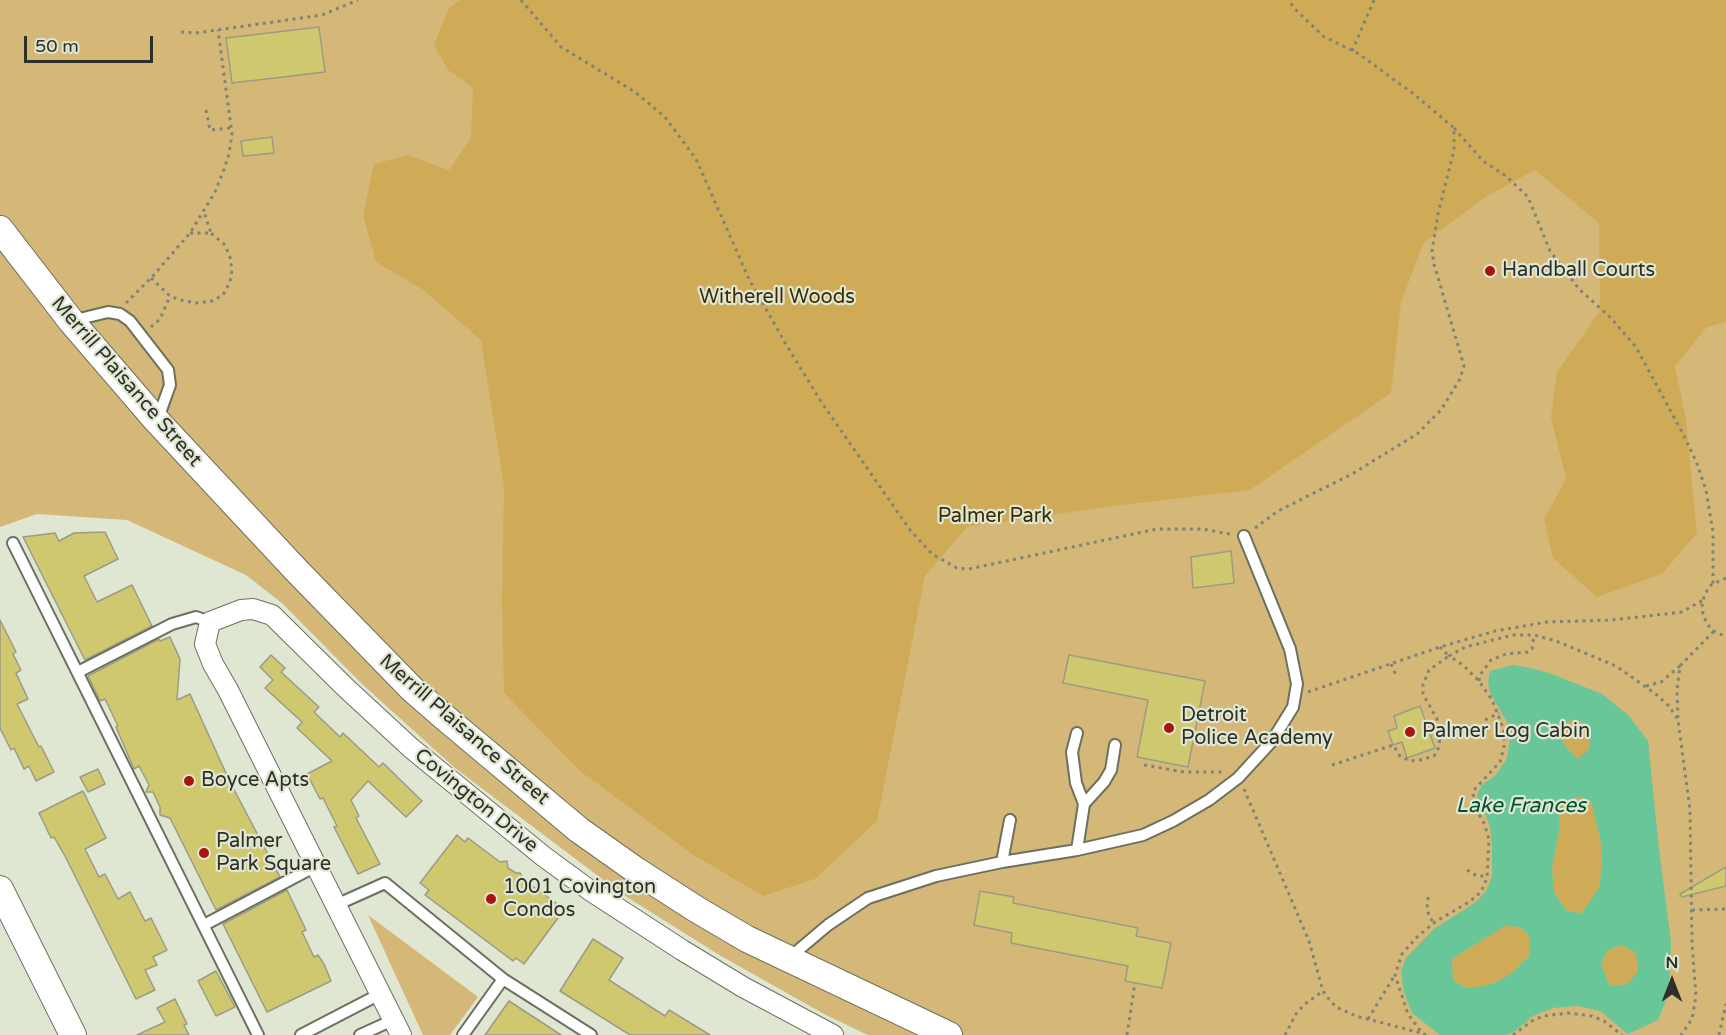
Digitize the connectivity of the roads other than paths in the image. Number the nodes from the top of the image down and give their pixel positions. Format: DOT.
graph roads {
  1 [pos="0,229"];
  2 [pos="71,321"];
  3 [pos="157,421"];
  4 [pos="1244,536"];
  5 [pos="14,543"];
  6 [pos="210,622"];
  7 [pos="78,672"];
  8 [pos="1077,733"];
  9 [pos="1116,746"];
  10 [pos="1084,804"];
  11 [pos="1010,820"];
  12 [pos="1077,850"];
  13 [pos="1002,862"];
  14 [pos="316,866"];
  15 [pos="0,889"];
  16 [pos="336,905"];
  17 [pos="204,925"];
  18 [pos="788,959"];
  19 [pos="503,978"];
  20 [pos="380,994"];
  21 [pos="397,1027"];
  22 [pos="73,1035"];
  23 [pos="258,1035"];
  24 [pos="301,1035"];
  25 [pos="360,1035"];
  26 [pos="464,1035"];
  27 [pos="591,1035"];
  28 [pos="833,1035"];
  29 [pos="949,1035"];
  1 -- 2 [label="street, Merrill Plaisance Street"];
  2 -- 3 [label="street, Merrill Plaisance Street"];
  2 -- 3 [label="lane"];
  3 -- 18 [label="street, Merrill Plaisance Street"];
  4 -- 12 [label="lane"];
  5 -- 7 [label="lane"];
  6 -- 7 [label="lane"];
  6 -- 14 [label="street"];
  6 -- 28 [label="street, Covington Drive"];
  7 -- 17 [label="lane"];
  8 -- 10 [label="lane"];
  9 -- 10 [label="lane"];
  10 -- 12 [label="lane"];
  11 -- 13 [label="lane"];
  12 -- 13 [label="lane"];
  13 -- 18 [label="lane"];
  14 -- 16 [label="street"];
  14 -- 17 [label="lane"];
  15 -- 22 [label="street"];
  16 -- 19 [label="lane"];
  16 -- 20 [label="street"];
  17 -- 23 [label="lane"];
  18 -- 29 [label="street, Merrill Plaisance Street"];
  19 -- 26 [label="lane"];
  19 -- 27 [label="lane"];
  20 -- 21 [label="street"];
  20 -- 24 [label="lane"];
  21 -- 25 [label="lane"];
}
